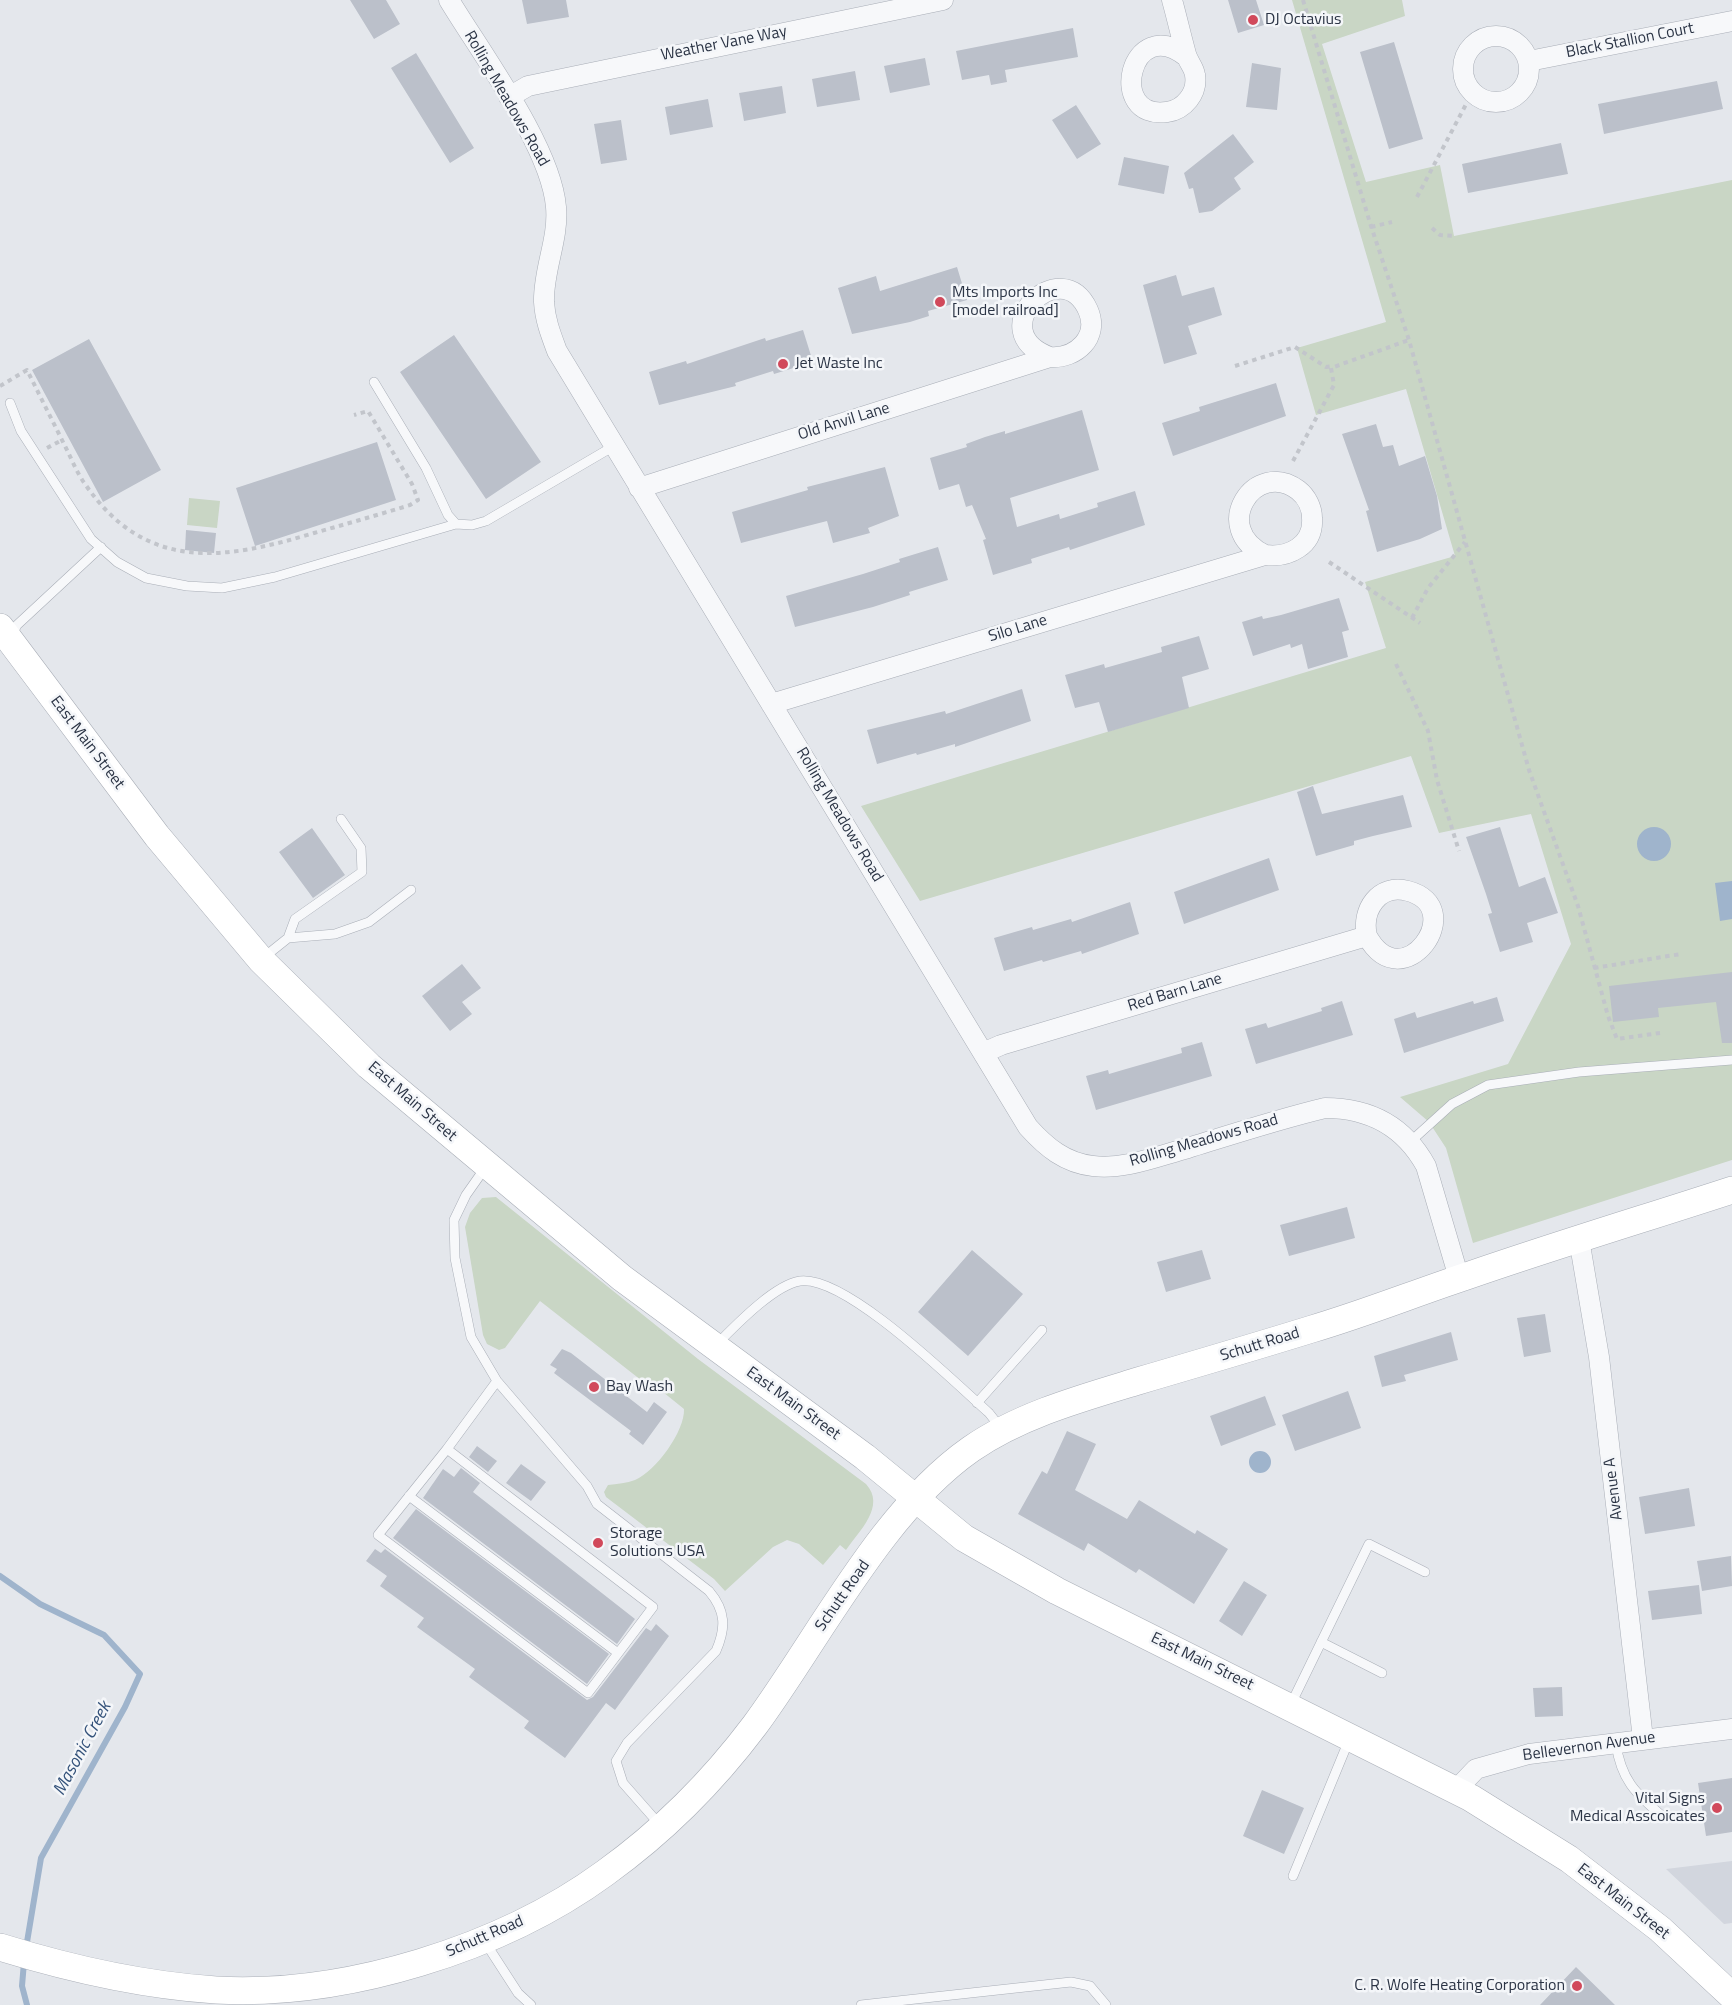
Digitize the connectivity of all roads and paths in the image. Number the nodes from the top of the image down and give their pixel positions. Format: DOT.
graph roads {
  1 [pos="449,0"];
  2 [pos="943,0"];
  3 [pos="1172,0"];
  4 [pos="1303,0"];
  5 [pos="1732,21"];
  6 [pos="1187,57"];
  7 [pos="1528,61"];
  8 [pos="1472,93"];
  9 [pos="508,97"];
  10 [pos="1417,197"];
  11 [pos="1392,222"];
  12 [pos="1371,227"];
  13 [pos="1432,228"];
  14 [pos="1454,236"];
  15 [pos="1409,340"];
  16 [pos="1050,357"];
  17 [pos="1333,365"];
  18 [pos="1235,366"];
  19 [pos="374,382"];
  20 [pos="0,386"];
  21 [pos="10,403"];
  22 [pos="354,415"];
  23 [pos="614,446"];
  24 [pos="1293,461"];
  25 [pos="639,488"];
  26 [pos="456,524"];
  27 [pos="1466,542"];
  28 [pos="101,548"];
  29 [pos="1265,555"];
  30 [pos="1329,562"];
  31 [pos="1412,618"];
  32 [pos="1420,623"];
  33 [pos="3,639"];
  34 [pos="1396,664"];
  35 [pos="771,704"];
  36 [pos="341,819"];
  37 [pos="1459,851"];
  38 [pos="411,890"];
  39 [pos="1367,936"];
  40 [pos="288,938"];
  41 [pos="1681,954"];
  42 [pos="261,960"];
  43 [pos="1594,968"];
  44 [pos="1660,1033"];
  45 [pos="983,1053"];
  46 [pos="1732,1060"];
  47 [pos="1410,1142"];
  48 [pos="486,1166"];
  49 [pos="1732,1190"];
  50 [pos="1579,1239"];
  51 [pos="1459,1278"];
  52 [pos="1042,1330"];
  53 [pos="715,1346"];
  54 [pos="497,1381"];
  55 [pos="977,1403"];
  56 [pos="1004,1431"];
  57 [pos="447,1449"];
  58 [pos="409,1496"];
  59 [pos="917,1499"];
  60 [pos="1425,1572"];
  61 [pos="1321,1642"];
  62 [pos="618,1653"];
  63 [pos="1382,1673"];
  64 [pos="1290,1706"];
  65 [pos="1732,1729"];
  66 [pos="1351,1736"];
  67 [pos="1643,1739"];
  68 [pos="1616,1744"];
  69 [pos="1456,1790"];
  70 [pos="1661,1815"];
  71 [pos="662,1827"];
  72 [pos="1293,1876"];
  73 [pos="483,1940"];
  74 [pos="0,1947"];
  75 [pos="1732,1996"];
  76 [pos="531,2005"];
  77 [pos="861,2005"];
  78 [pos="1106,2005"];
  1 -- 9 [label="street, Rolling Meadows Road"];
  2 -- 9 [label="street, Weather Vane Way"];
  3 -- 6 [label="street"];
  4 -- 12 [label="path"];
  5 -- 7 [label="street, Black Stallion Court"];
  7 -- 8 [label="street"];
  7 -- 8 [label="street"];
  8 -- 10 [label="path"];
  9 -- 23 [label="street, Rolling Meadows Road"];
  11 -- 12 [label="path"];
  12 -- 15 [label="path"];
  13 -- 14 [label="path"];
  15 -- 17 [label="path"];
  15 -- 27 [label="path"];
  16 -- 25 [label="street, Old Anvil Lane"];
  17 -- 18 [label="path"];
  17 -- 24 [label="path"];
  19 -- 26 [label="lane"];
  20 -- 22 [label="path"];
  21 -- 28 [label="lane"];
  23 -- 25 [label="street, Rolling Meadows Road"];
  23 -- 26 [label="lane"];
  25 -- 35 [label="street, Rolling Meadows Road"];
  26 -- 28 [label="lane"];
  27 -- 31 [label="path"];
  27 -- 43 [label="path"];
  28 -- 33 [label="lane"];
  29 -- 35 [label="street, Silo Lane"];
  30 -- 31 [label="path"];
  31 -- 32 [label="path"];
  33 -- 42 [label="main road, East Main Street"];
  34 -- 37 [label="path"];
  35 -- 45 [label="street, Rolling Meadows Road"];
  36 -- 40 [label="lane"];
  38 -- 40 [label="lane"];
  39 -- 45 [label="street, Red Barn Lane"];
  40 -- 42 [label="lane"];
  41 -- 43 [label="path"];
  42 -- 48 [label="main road, East Main Street"];
  43 -- 44 [label="path"];
  45 -- 47 [label="street, Rolling Meadows Road"];
  46 -- 47 [label="lane"];
  47 -- 51 [label="street, Rolling Meadows Road"];
  48 -- 53 [label="main road, East Main Street"];
  48 -- 54 [label="lane"];
  49 -- 50 [label="main road, Schutt Road"];
  50 -- 51 [label="main road, Schutt Road"];
  50 -- 67 [label="street, Avenue A"];
  51 -- 56 [label="main road, Schutt Road"];
  52 -- 55 [label="lane"];
  53 -- 55 [label="lane"];
  53 -- 59 [label="main road, East Main Street"];
  54 -- 57 [label="lane"];
  54 -- 71 [label="lane"];
  55 -- 56 [label="lane"];
  56 -- 59 [label="main road, Schutt Road"];
  57 -- 58 [label="lane"];
  57 -- 62 [label="lane"];
  58 -- 62 [label="lane"];
  58 -- 62 [label="lane"];
  59 -- 64 [label="main road, East Main Street"];
  59 -- 71 [label="main road, Schutt Road"];
  60 -- 61 [label="lane"];
  61 -- 63 [label="lane"];
  61 -- 64 [label="lane"];
  64 -- 66 [label="main road, East Main Street"];
  65 -- 67 [label="street, Bellevernon Avenue"];
  66 -- 69 [label="main road, East Main Street"];
  66 -- 72 [label="lane"];
  67 -- 68 [label="street, Bellevernon Avenue"];
  68 -- 69 [label="street, Bellevernon Avenue"];
  68 -- 70 [label="lane"];
  69 -- 75 [label="main road, East Main Street"];
  71 -- 73 [label="main road, Schutt Road"];
  73 -- 74 [label="main road, Schutt Road"];
  73 -- 76 [label="lane"];
  77 -- 78 [label="lane"];
}
